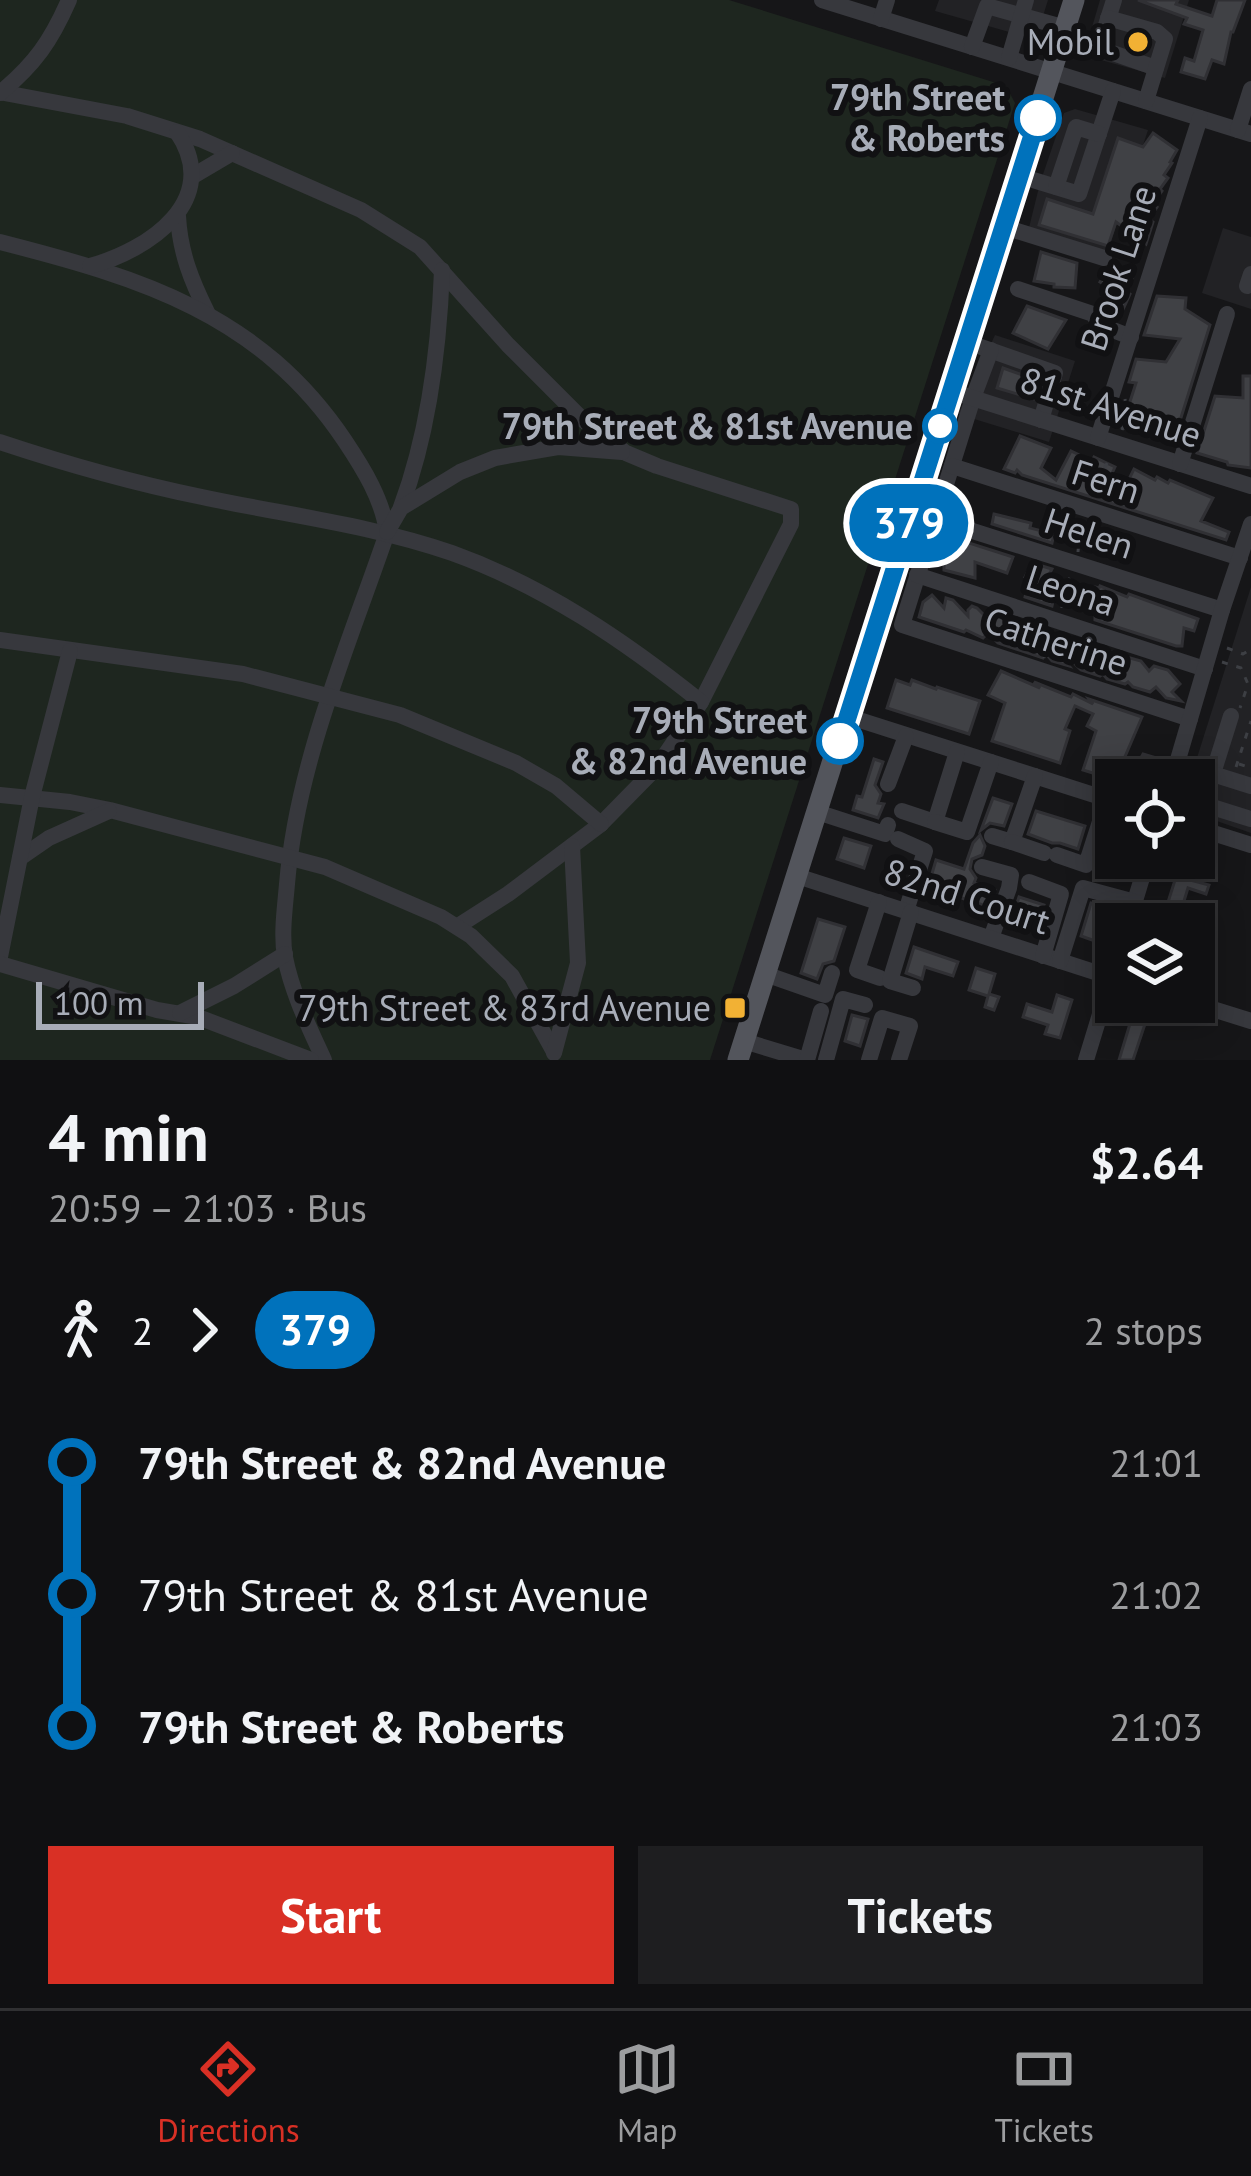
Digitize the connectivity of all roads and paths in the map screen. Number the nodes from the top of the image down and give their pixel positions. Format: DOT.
graph roads {
  1 [pos="69,0"];
  2 [pos="821,0"];
  3 [pos="887,0"];
  4 [pos="1074,0"];
  5 [pos="1024,8"];
  6 [pos="1111,9"];
  7 [pos="881,19"];
  8 [pos="1066,28"];
  9 [pos="972,46"];
  10 [pos="1010,58"];
  11 [pos="1156,68"];
  12 [pos="1052,72"];
  13 [pos="1251,88"];
  14 [pos="1113,91"];
  15 [pos="0,92"];
  16 [pos="1146,101"];
  17 [pos="1200,118"];
  18 [pos="177,132"];
  19 [pos="1244,132"];
  20 [pos="232,153"];
  21 [pos="193,176"];
  22 [pos="1020,176"];
  23 [pos="178,216"];
  24 [pos="1004,226"];
  25 [pos="0,242"];
  26 [pos="1104,258"];
  27 [pos="89,267"];
  28 [pos="442,270"];
  29 [pos="1018,290"];
  30 [pos="207,313"];
  31 [pos="1227,314"];
  32 [pos="1131,337"];
  33 [pos="967,342"];
  34 [pos="991,350"];
  35 [pos="962,395"];
  36 [pos="1041,420"];
  37 [pos="1098,438"];
  38 [pos="0,442"];
  39 [pos="626,453"];
  40 [pos="1180,464"];
  41 [pos="952,466"];
  42 [pos="1251,486"];
  43 [pos="401,508"];
  44 [pos="935,519"];
  45 [pos="1250,531"];
  46 [pos="387,533"];
  47 [pos="1243,564"];
  48 [pos="917,575"];
  49 [pos="1222,610"];
  50 [pos="0,640"];
  51 [pos="1225,648"];
  52 [pos="1251,650"];
  53 [pos="70,651"];
  54 [pos="1213,665"];
  55 [pos="331,695"];
  56 [pos="701,702"];
  57 [pos="1236,712"];
  58 [pos="848,716"];
  59 [pos="1190,719"];
  60 [pos="1251,721"];
  61 [pos="906,736"];
  62 [pos="956,752"];
  63 [pos="1178,759"];
  64 [pos="992,762"];
  65 [pos="1215,768"];
  66 [pos="1251,768"];
  67 [pos="1235,772"];
  68 [pos="1215,773"];
  69 [pos="1035,776"];
  70 [pos="888,784"];
  71 [pos="1251,786"];
  72 [pos="0,795"];
  73 [pos="1095,795"];
  74 [pos="32,797"];
  75 [pos="1215,808"];
  76 [pos="110,810"];
  77 [pos="902,811"];
  78 [pos="817,812"];
  79 [pos="1251,819"];
  80 [pos="935,822"];
  81 [pos="601,824"];
  82 [pos="1215,834"];
  83 [pos="992,836"];
  84 [pos="1012,842"];
  85 [pos="1095,843"];
  86 [pos="1251,845"];
  87 [pos="572,846"];
  88 [pos="289,857"];
  89 [pos="20,858"];
  90 [pos="982,867"];
  91 [pos="796,876"];
  92 [pos="1142,879"];
  93 [pos="1029,882"];
  94 [pos="879,902"];
  95 [pos="1135,902"];
  96 [pos="909,912"];
  97 [pos="458,926"];
  98 [pos="991,938"];
  99 [pos="284,954"];
  100 [pos="1051,958"];
  101 [pos="0,961"];
  102 [pos="1095,968"];
  103 [pos="765,974"];
  104 [pos="832,974"];
  105 [pos="880,978"];
  106 [pos="913,988"];
  107 [pos="865,1005"];
  108 [pos="1215,1010"];
  109 [pos="820,1011"];
  110 [pos="179,1013"];
  111 [pos="1251,1021"];
  112 [pos="1098,1023"];
  113 [pos="741,1050"];
  114 [pos="553,1056"];
  115 [pos="311,1060"];
  116 [pos="324,1060"];
  117 [pos="807,1060"];
  118 [pos="826,1060"];
  119 [pos="869,1060"];
  120 [pos="899,1060"];
  121 [pos="1086,1060"];
  1 -- 15 [label="street"];
  2 -- 7 [label="street"];
  3 -- 7 [label="street"];
  4 -- 8 [label="main road"];
  5 -- 8 [label="street"];
  5 -- 9 [label="street"];
  5 -- 10 [label="street"];
  6 -- 11 [label="street"];
  6 -- 11 [label="street"];
  7 -- 9 [label="street"];
  8 -- 12 [label="main road"];
  9 -- 10 [label="street"];
  10 -- 12 [label="street"];
  11 -- 16 [label="street"];
  12 -- 14 [label="street"];
  12 -- 22 [label="main road"];
  13 -- 19 [label="street"];
  14 -- 16 [label="street"];
  14 -- 22 [label="street"];
  15 -- 18 [label="street"];
  16 -- 17 [label="street"];
  17 -- 19 [label="street"];
  17 -- 32 [label="street, Brook Lane"];
  18 -- 20 [label="street"];
  18 -- 21 [label="street"];
  20 -- 21 [label="street"];
  20 -- 28 [label="street"];
  21 -- 23 [label="street"];
  22 -- 24 [label="main road"];
  23 -- 27 [label="street"];
  23 -- 30 [label="street"];
  24 -- 26 [label="street"];
  24 -- 33 [label="main road"];
  25 -- 27 [label="street"];
  27 -- 30 [label="street"];
  28 -- 39 [label="street"];
  28 -- 43 [label="street"];
  29 -- 32 [label="street"];
  30 -- 46 [label="street"];
  31 -- 40 [label="street"];
  32 -- 37 [label="street, Brook Lane"];
  33 -- 34 [label="street"];
  33 -- 35 [label="main road"];
  34 -- 35 [label="street"];
  34 -- 36 [label="street"];
  35 -- 36 [label="street, 81st Avenue"];
  35 -- 41 [label="street"];
  35 -- 58 [label="main road"];
  36 -- 37 [label="street, 81st Avenue"];
  37 -- 40 [label="street, 81st Avenue"];
  38 -- 46 [label="street"];
  39 -- 43 [label="street"];
  39 -- 56 [label="street"];
  40 -- 42 [label="street, 81st Avenue"];
  41 -- 44 [label="street"];
  41 -- 47 [label="street, Fern"];
  43 -- 46 [label="street"];
  44 -- 48 [label="street"];
  44 -- 49 [label="street, Helen"];
  45 -- 47 [label="street"];
  46 -- 55 [label="street"];
  46 -- 56 [label="street"];
  47 -- 49 [label="street"];
  48 -- 54 [label="street, Leona"];
  48 -- 59 [label="street, Catherine"];
  49 -- 54 [label="street"];
  50 -- 53 [label="street"];
  51 -- 52 [label="path"];
  53 -- 55 [label="street"];
  53 -- 74 [label="street"];
  54 -- 57 [label="path"];
  54 -- 59 [label="street"];
  55 -- 81 [label="street"];
  55 -- 88 [label="street"];
  56 -- 81 [label="street"];
  57 -- 65 [label="street"];
  58 -- 61 [label="street"];
  58 -- 78 [label="main road"];
  59 -- 63 [label="street"];
  60 -- 67 [label="path"];
  61 -- 62 [label="street"];
  61 -- 70 [label="street"];
  62 -- 64 [label="street"];
  62 -- 80 [label="street"];
  64 -- 69 [label="street"];
  64 -- 80 [label="street"];
  66 -- 67 [label="path"];
  67 -- 68 [label="street"];
  67 -- 71 [label="street"];
  69 -- 73 [label="street"];
  69 -- 84 [label="street"];
  72 -- 74 [label="street"];
  74 -- 76 [label="street"];
  74 -- 89 [label="street"];
  75 -- 79 [label="street"];
  76 -- 88 [label="street"];
  76 -- 89 [label="street"];
  77 -- 80 [label="street"];
  78 -- 91 [label="main road"];
  78 -- 96 [label="street"];
  81 -- 87 [label="street"];
  82 -- 86 [label="street"];
  83 -- 84 [label="street"];
  84 -- 85 [label="street"];
  87 -- 97 [label="street"];
  87 -- 114 [label="street"];
  88 -- 97 [label="street"];
  88 -- 99 [label="street"];
  89 -- 101 [label="street"];
  90 -- 98 [label="street"];
  91 -- 94 [label="street, 82nd Court"];
  91 -- 103 [label="main road"];
  92 -- 95 [label="street"];
  93 -- 100 [label="street"];
  94 -- 96 [label="street, 82nd Court"];
  94 -- 105 [label="street"];
  95 -- 100 [label="street"];
  96 -- 98 [label="street, 82nd Court"];
  96 -- 106 [label="street"];
  97 -- 114 [label="street"];
  98 -- 100 [label="street, 82nd Court"];
  99 -- 110 [label="street"];
  99 -- 116 [label="street"];
  100 -- 102 [label="street, 82nd Court"];
  101 -- 110 [label="street"];
  103 -- 104 [label="street"];
  103 -- 113 [label="main road"];
  107 -- 118 [label="street"];
  108 -- 111 [label="street"];
  109 -- 117 [label="street"];
  110 -- 115 [label="street"];
  112 -- 121 [label="street"];
  113 -- 117 [label="street"];
  119 -- 120 [label="street"];
}
